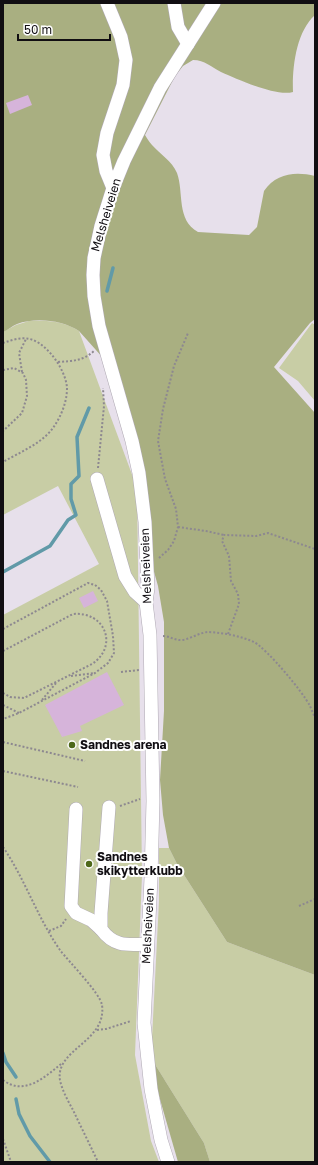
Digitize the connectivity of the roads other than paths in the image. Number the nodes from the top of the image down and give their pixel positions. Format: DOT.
graph roads {
  1 [pos="107,3"];
  2 [pos="174,3"];
  3 [pos="214,3"];
  4 [pos="188,44"];
  5 [pos="113,188"];
  6 [pos="97,479"];
  7 [pos="146,602"];
  8 [pos="109,807"];
  9 [pos="76,809"];
  10 [pos="101,929"];
  11 [pos="147,944"];
  12 [pos="168,1162"];
  1 -- 5 [label="street"];
  2 -- 4 [label="street"];
  3 -- 4 [label="street, Melsheiveien"];
  4 -- 5 [label="street, Melsheiveien"];
  5 -- 7 [label="street, Melsheiveien"];
  6 -- 7 [label="street"];
  7 -- 11 [label="street, Melsheiveien"];
  8 -- 10 [label="street"];
  9 -- 10 [label="street"];
  10 -- 11 [label="street"];
  11 -- 12 [label="street, Melsheiveien"];
}
